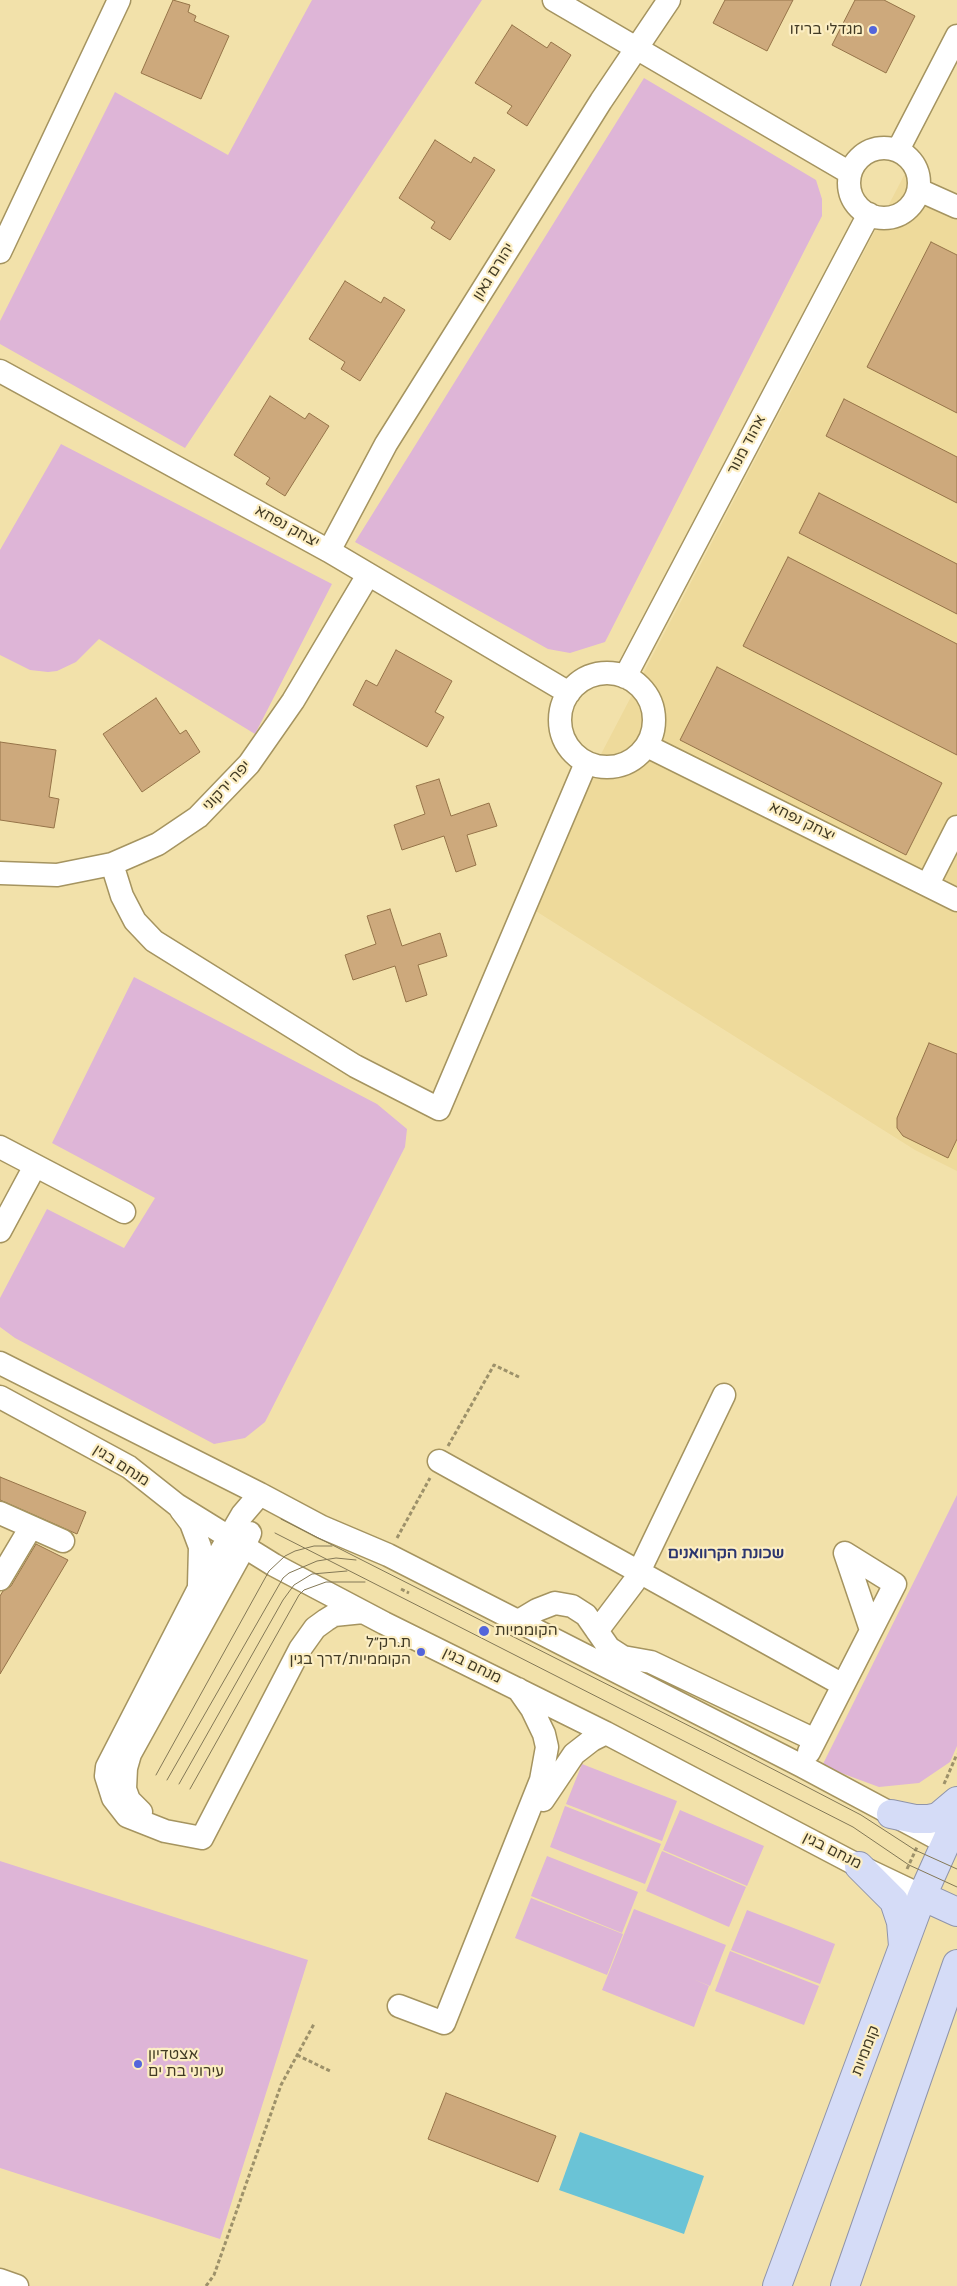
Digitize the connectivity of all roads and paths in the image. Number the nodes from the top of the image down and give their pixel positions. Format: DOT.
graph roads {
  1 [pos="119,0"];
  2 [pos="554,0"];
  3 [pos="669,0"];
  4 [pos="957,36"];
  5 [pos="636,48"];
  6 [pos="898,150"];
  7 [pos="850,173"];
  8 [pos="919,190"];
  9 [pos="957,207"];
  10 [pos="869,214"];
  11 [pos="0,252"];
  12 [pos="0,370"];
  13 [pos="329,551"];
  14 [pos="368,575"];
  15 [pos="625,677"];
  16 [pos="569,693"];
  17 [pos="647,746"];
  18 [pos="586,763"];
  19 [pos="957,827"];
  20 [pos="112,864"];
  21 [pos="0,873"];
  22 [pos="928,884"];
  23 [pos="957,900"];
  24 [pos="0,1148"];
  25 [pos="35,1166"];
  26 [pos="124,1212"];
  27 [pos="0,1231"];
  28 [pos="0,1363"];
  29 [pos="519,1377"];
  30 [pos="724,1395"];
  31 [pos="0,1397"];
  32 [pos="439,1462"];
  33 [pos="260,1494"];
  34 [pos="177,1505"];
  35 [pos="0,1513"];
  36 [pos="31,1527"];
  37 [pos="397,1536"];
  38 [pos="63,1542"];
  39 [pos="237,1543"];
  40 [pos="639,1572"];
  41 [pos="0,1579"];
  42 [pos="401,1589"];
  43 [pos="198,1590"];
  44 [pos="409,1593"];
  45 [pos="363,1612"];
  46 [pos="517,1622"];
  47 [pos="871,1630"];
  48 [pos="597,1631"];
  49 [pos="843,1685"];
  50 [pos="518,1689"];
  51 [pos="606,1733"];
  52 [pos="815,1740"];
  53 [pos="802,1766"];
  54 [pos="957,1801"];
  55 [pos="890,1814"];
  56 [pos="957,1818"];
  57 [pos="202,1838"];
  58 [pos="951,1846"];
  59 [pos="510,1855"];
  60 [pos="859,1866"];
  61 [pos="922,1896"];
  62 [pos="957,1912"];
  63 [pos="903,1952"];
  64 [pos="957,1964"];
  65 [pos="951,1987"];
  66 [pos="399,2006"];
  67 [pos="314,2024"];
  68 [pos="297,2055"];
  69 [pos="330,2071"];
  70 [pos="0,2280"];
  71 [pos="17,2286"];
  72 [pos="206,2286"];
  73 [pos="778,2286"];
  74 [pos="845,2286"];
  1 -- 11 [label="street"];
  2 -- 5 [label="street"];
  3 -- 5 [label="street, יהורם גאון"];
  4 -- 6 [label="street"];
  5 -- 7 [label="street"];
  5 -- 13 [label="street, יהורם גאון"];
  6 -- 7 [label="street"];
  6 -- 8 [label="street"];
  7 -- 10 [label="street"];
  8 -- 9 [label="street"];
  8 -- 10 [label="street"];
  10 -- 15 [label="street, אהוד מנור"];
  12 -- 13 [label="street, יצחק נפחא"];
  13 -- 14 [label="street, יצחק נפחא"];
  14 -- 16 [label="street, יצחק נפחא"];
  14 -- 20 [label="street, יפה ירקוני"];
  15 -- 16 [label="street"];
  15 -- 17 [label="street"];
  16 -- 18 [label="street"];
  17 -- 18 [label="street"];
  17 -- 22 [label="street, יצחק נפחא"];
  18 -- 20 [label="street"];
  19 -- 22 [label="street"];
  20 -- 21 [label="street, יפה ירקוני"];
  22 -- 23 [label="street, יצחק נפחא"];
  24 -- 25 [label="street"];
  25 -- 26 [label="street"];
  25 -- 27 [label="street"];
  28 -- 33 [label="street"];
  29 -- 32 [label="path"];
  30 -- 40 [label="street"];
  31 -- 34 [label="street, מנחם בגין"];
  32 -- 37 [label="path"];
  32 -- 40 [label="street"];
  33 -- 39 [label="street"];
  33 -- 46 [label="street"];
  34 -- 39 [label="street, מנחם בגין"];
  34 -- 43 [label="street"];
  35 -- 36 [label="street"];
  36 -- 38 [label="street"];
  36 -- 41 [label="street"];
  39 -- 43 [label="street"];
  39 -- 45 [label="street, מנחם בגין"];
  39 -- 57 [label="street"];
  40 -- 48 [label="street"];
  40 -- 49 [label="street"];
  42 -- 44 [label="path"];
  43 -- 57 [label="street"];
  45 -- 50 [label="street, מנחם בגין"];
  45 -- 57 [label="street"];
  46 -- 48 [label="street"];
  46 -- 53 [label="street"];
  47 -- 49 [label="street"];
  48 -- 52 [label="street"];
  49 -- 52 [label="street"];
  50 -- 51 [label="street, מנחם בגין"];
  50 -- 59 [label="street"];
  51 -- 59 [label="street"];
  51 -- 60 [label="street, מנחם בגין"];
  52 -- 53 [label="street"];
  53 -- 55 [label="street"];
  54 -- 55 [label="main road"];
  55 -- 58 [label="street"];
  56 -- 58 [label="main road, קוממיות"];
  58 -- 61 [label="main road, קוממיות"];
  59 -- 66 [label="street"];
  60 -- 61 [label="street, מנחם בגין"];
  60 -- 63 [label="main road"];
  61 -- 62 [label="main road, מנחם בגין"];
  61 -- 63 [label="main road, קוממיות"];
  63 -- 73 [label="main road, קוממיות"];
  64 -- 65 [label="main road"];
  65 -- 74 [label="main road"];
  67 -- 68 [label="path"];
  68 -- 69 [label="path"];
  68 -- 72 [label="path"];
  70 -- 71 [label="street"];
}
